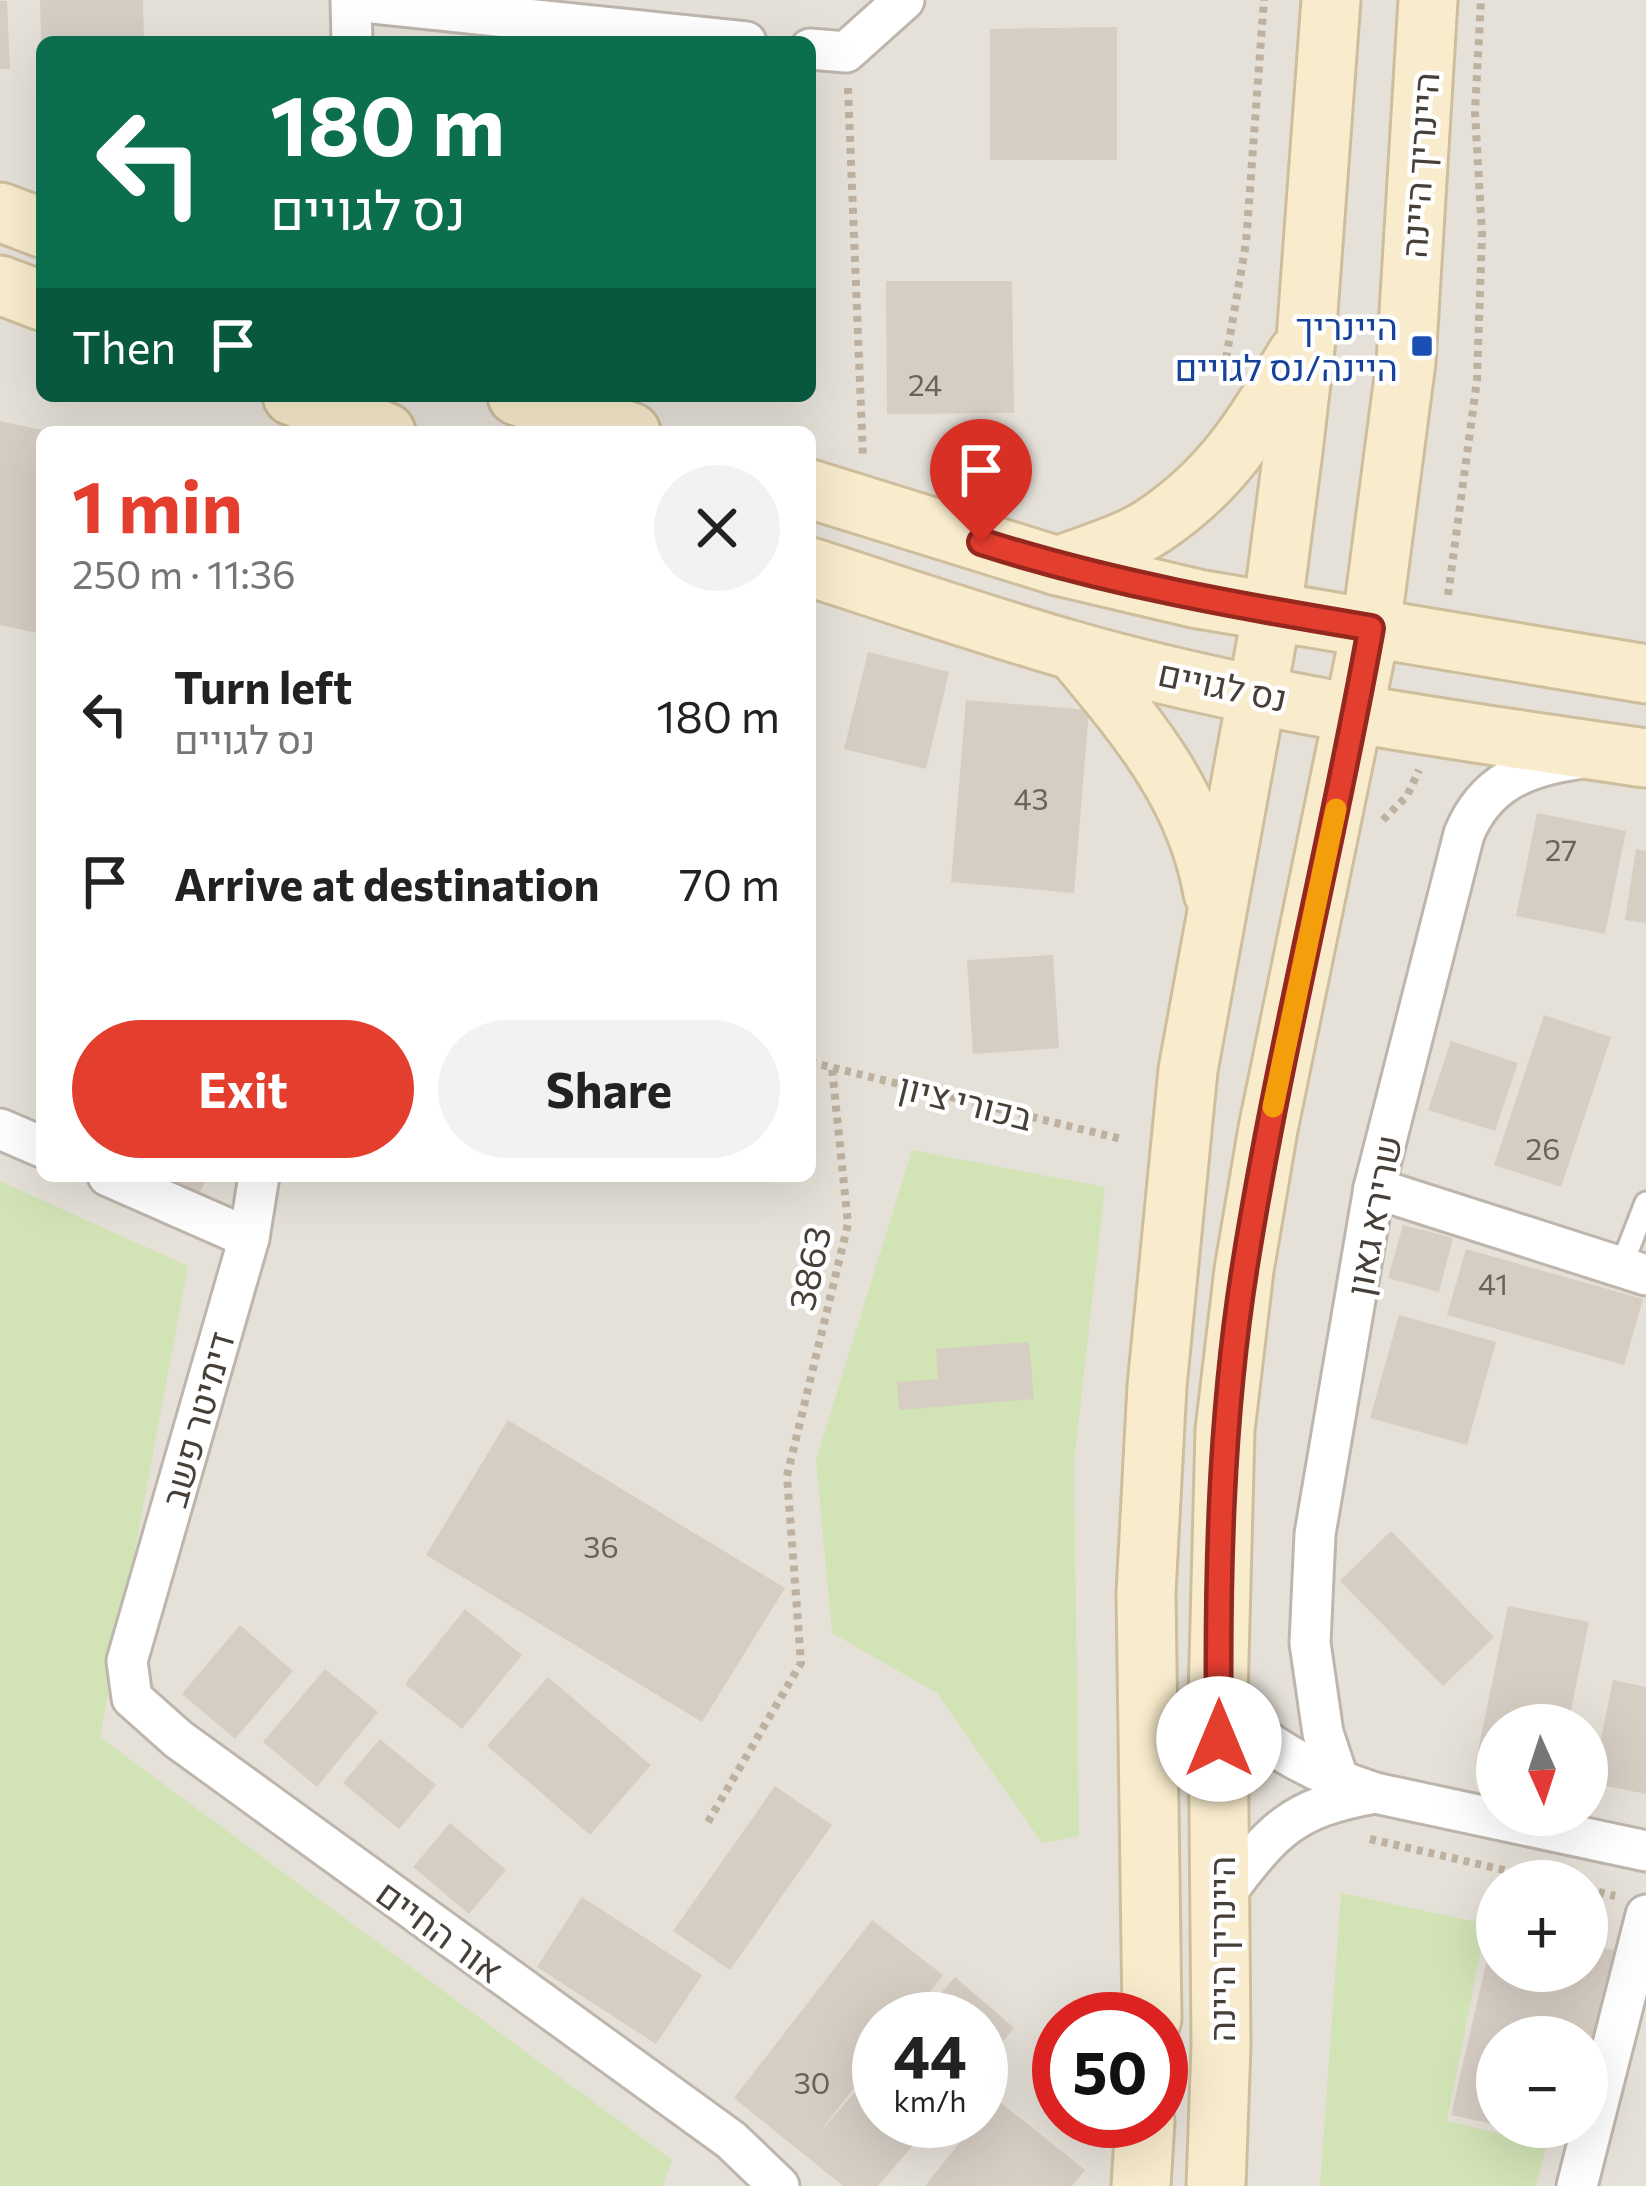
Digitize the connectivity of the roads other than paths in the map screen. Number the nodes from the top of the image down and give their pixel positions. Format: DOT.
graph roads {
  1 [pos="352,0"];
  2 [pos="904,0"];
  3 [pos="1330,0"];
  4 [pos="1429,0"];
  5 [pos="352,36"];
  6 [pos="690,36"];
  7 [pos="828,51"];
  8 [pos="0,212"];
  9 [pos="36,226"];
  10 [pos="0,285"];
  11 [pos="36,299"];
  12 [pos="1306,340"];
  13 [pos="536,402"];
  14 [pos="612,426"];
  15 [pos="816,491"];
  16 [pos="1058,566"];
  17 [pos="816,569"];
  18 [pos="1272,612"];
  19 [pos="1371,628"];
  20 [pos="1074,651"];
  21 [pos="1646,674"];
  22 [pos="1257,693"];
  23 [pos="1356,711"];
  24 [pos="1630,756"];
  25 [pos="1215,908"];
  26 [pos="0,1129"];
  27 [pos="36,1144"];
  28 [pos="122,1182"];
  29 [pos="258,1182"];
  30 [pos="1374,1188"];
  31 [pos="1646,1203"];
  32 [pos="248,1238"];
  33 [pos="1634,1271"];
  34 [pos="127,1660"];
  35 [pos="1218,1699"];
  36 [pos="1357,1787"];
  37 [pos="1646,1851"];
  38 [pos="1221,1899"];
  39 [pos="1646,1915"];
  40 [pos="1151,1992"];
  41 [pos="1143,2148"];
  42 [pos="779,2186"];
  43 [pos="1141,2186"];
  44 [pos="1216,2186"];
  45 [pos="1577,2186"];
  1 -- 5 [label="street"];
  1 -- 6 [label="street"];
  2 -- 7 [label="street"];
  3 -- 12 [label="main road, היינריך היינה"];
  4 -- 19 [label="main road, היינריך היינה"];
  8 -- 9 [label="main road"];
  10 -- 11 [label="main road"];
  12 -- 16 [label="main road"];
  12 -- 18 [label="main road, היינריך היינה"];
  13 -- 14 [label="main road"];
  15 -- 16 [label="main road"];
  16 -- 18 [label="main road"];
  17 -- 20 [label="main road, נס לגויים"];
  18 -- 19 [label="main road"];
  18 -- 22 [label="main road, היינריך היינה"];
  19 -- 21 [label="main road"];
  19 -- 23 [label="main road, היינריך היינה"];
  20 -- 22 [label="main road, נס לגויים"];
  20 -- 25 [label="main road"];
  22 -- 23 [label="main road, נס לגויים"];
  22 -- 25 [label="main road, היינריך היינה"];
  23 -- 24 [label="main road, נס לגויים"];
  23 -- 35 [label="main road, היינריך היינה"];
  24 -- 30 [label="street, שרירא גאון"];
  25 -- 40 [label="main road, היינריך היינה"];
  26 -- 27 [label="street"];
  28 -- 32 [label="street"];
  29 -- 32 [label="street, דימיטר פשב"];
  30 -- 33 [label="street"];
  30 -- 36 [label="street, שרירא גאון"];
  31 -- 33 [label="lane"];
  32 -- 34 [label="street, דימיטר פשב"];
  34 -- 42 [label="street, אור החיים"];
  35 -- 36 [label="street"];
  35 -- 38 [label="main road, היינריך היינה"];
  36 -- 37 [label="street"];
  36 -- 38 [label="street"];
  38 -- 44 [label="main road, היינריך היינה"];
  39 -- 45 [label="street"];
  41 -- 43 [label="main road"];
}
